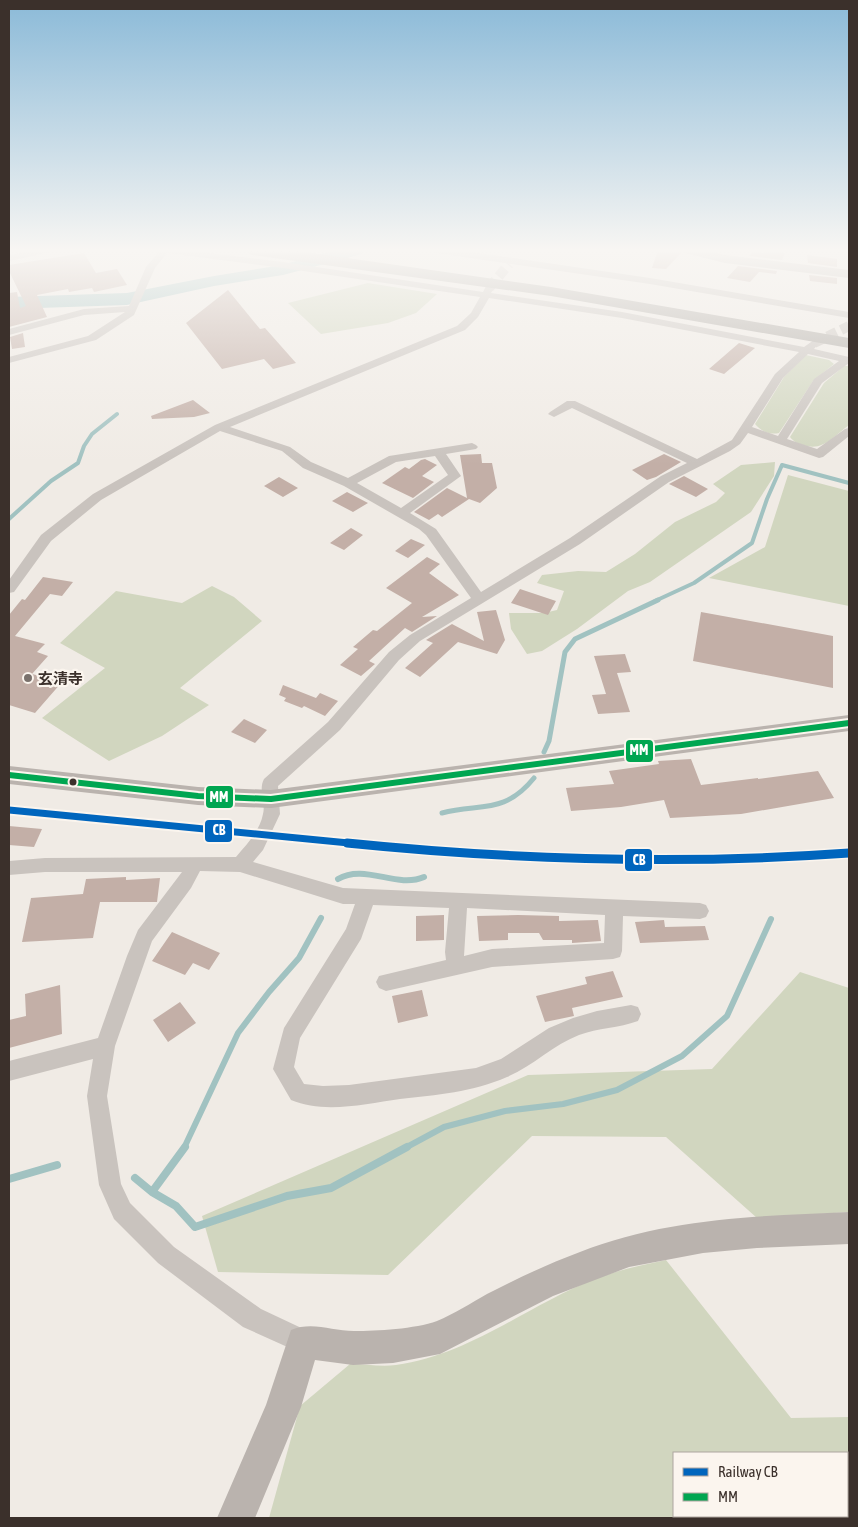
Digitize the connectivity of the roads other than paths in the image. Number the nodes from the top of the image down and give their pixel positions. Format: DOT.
graph roads {
  1 [pos="49,321"];
  2 [pos="119,321"];
  3 [pos="469,321"];
  4 [pos="659,321"];
  5 [pos="727,321"];
  6 [pos="810,321"];
  7 [pos="849,328"];
  8 [pos="9,332"];
  9 [pos="849,343"];
  10 [pos="810,347"];
  11 [pos="9,360"];
  12 [pos="848,360"];
  13 [pos="554,414"];
  14 [pos="219,427"];
  15 [pos="746,428"];
  16 [pos="849,431"];
  17 [pos="781,440"];
  18 [pos="472,447"];
  19 [pos="439,454"];
  20 [pos="696,463"];
  21 [pos="348,483"];
  22 [pos="403,514"];
  23 [pos="9,589"];
  24 [pos="479,599"];
  25 [pos="849,723"];
  26 [pos="9,775"];
  27 [pos="272,799"];
  28 [pos="195,864"];
  29 [pos="240,866"];
  30 [pos="9,868"];
  31 [pos="367,897"];
  32 [pos="459,900"];
  33 [pos="614,908"];
  34 [pos="700,910"];
  35 [pos="456,966"];
  36 [pos="386,982"];
  37 [pos="631,1014"];
  38 [pos="104,1046"];
  39 [pos="9,1071"];
  40 [pos="849,1228"];
  41 [pos="303,1342"];
  42 [pos="236,1518"];
  1 -- 8 [label="street"];
  2 -- 11 [label="street"];
  3 -- 14 [label="street"];
  4 -- 10 [label="street"];
  5 -- 9 [label="highway"];
  6 -- 7 [label="highway"];
  10 -- 12 [label="street"];
  10 -- 15 [label="street"];
  12 -- 17 [label="street"];
  13 -- 20 [label="street"];
  14 -- 21 [label="street"];
  14 -- 23 [label="street"];
  15 -- 17 [label="street"];
  15 -- 20 [label="street"];
  16 -- 17 [label="street"];
  18 -- 19 [label="street"];
  19 -- 21 [label="street"];
  19 -- 22 [label="street"];
  20 -- 24 [label="street"];
  21 -- 22 [label="street"];
  22 -- 24 [label="street"];
  24 -- 27 [label="street"];
  25 -- 27 [label="main road"];
  26 -- 27 [label="main road"];
  27 -- 29 [label="street"];
  28 -- 29 [label="street"];
  28 -- 30 [label="street"];
  28 -- 38 [label="street"];
  29 -- 31 [label="street"];
  31 -- 32 [label="street"];
  31 -- 37 [label="street"];
  32 -- 33 [label="street"];
  32 -- 35 [label="street"];
  33 -- 34 [label="street"];
  33 -- 35 [label="street"];
  35 -- 36 [label="street"];
  38 -- 39 [label="street"];
  38 -- 41 [label="street"];
  40 -- 41 [label="main road"];
  41 -- 42 [label="main road"];
}
